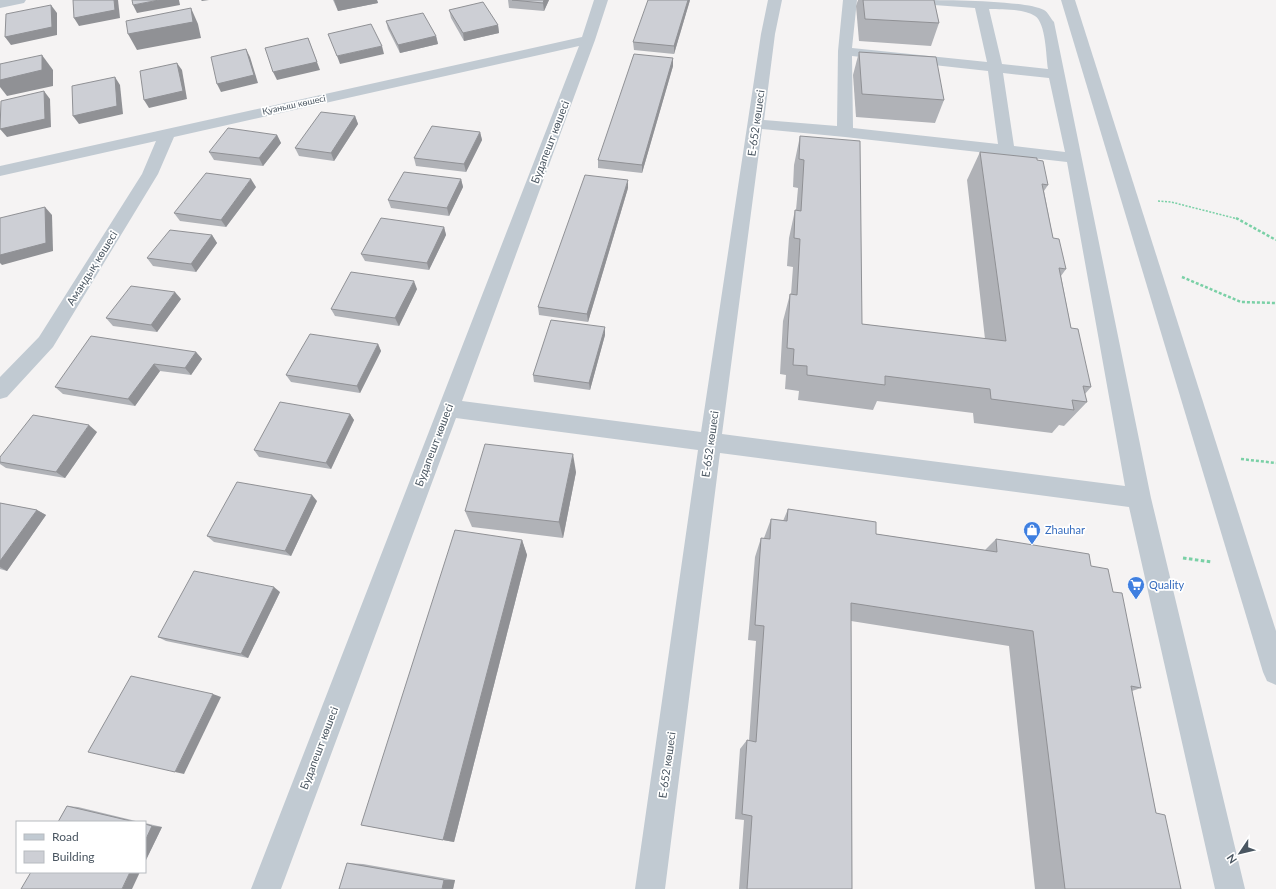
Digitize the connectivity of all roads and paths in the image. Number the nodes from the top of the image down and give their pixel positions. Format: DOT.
graph roads {
  1 [pos="18,0"];
  2 [pos="601,0"];
  3 [pos="775,0"];
  4 [pos="850,0"];
  5 [pos="920,0"];
  6 [pos="1068,0"];
  7 [pos="0,4"];
  8 [pos="980,4"];
  9 [pos="1038,7"];
  10 [pos="588,40"];
  11 [pos="845,51"];
  12 [pos="995,67"];
  13 [pos="1056,74"];
  14 [pos="756,124"];
  15 [pos="845,132"];
  16 [pos="168,133"];
  17 [pos="1007,151"];
  18 [pos="1074,158"];
  19 [pos="0,171"];
  20 [pos="1130,200"];
  21 [pos="1276,240"];
  22 [pos="1148,258"];
  23 [pos="1276,303"];
  24 [pos="0,391"];
  25 [pos="449,408"];
  26 [pos="710,442"];
  27 [pos="1208,454"];
  28 [pos="1276,463"];
  29 [pos="1139,498"];
  30 [pos="1276,672"];
  31 [pos="266,889"];
  32 [pos="650,889"];
  33 [pos="1230,889"];
  1 -- 7 [label="street"];
  2 -- 10 [label="street, Будапешт көшесі"];
  3 -- 14 [label="street, Е-652 көшесі"];
  4 -- 11 [label="street"];
  5 -- 8 [label="street"];
  6 -- 20 [label="street"];
  8 -- 9 [label="street"];
  8 -- 12 [label="street"];
  9 -- 13 [label="street"];
  10 -- 16 [label="street, Қуаныш көшесі"];
  10 -- 25 [label="street, Будапешт көшесі"];
  11 -- 12 [label="street"];
  11 -- 15 [label="street"];
  12 -- 13 [label="street"];
  12 -- 17 [label="street"];
  13 -- 18 [label="street"];
  14 -- 15 [label="street"];
  14 -- 26 [label="street, Е-652 көшесі"];
  15 -- 17 [label="street"];
  16 -- 19 [label="street, Қуаныш көшесі"];
  16 -- 24 [label="street, Амандық көшесі"];
  17 -- 18 [label="street"];
  18 -- 29 [label="street"];
  20 -- 21 [label="path"];
  20 -- 22 [label="street"];
  22 -- 23 [label="path"];
  22 -- 27 [label="street"];
  25 -- 26 [label="street"];
  25 -- 31 [label="street, Будапешт көшесі"];
  26 -- 29 [label="street"];
  26 -- 32 [label="street, Е-652 көшесі"];
  27 -- 28 [label="path"];
  27 -- 30 [label="street"];
  29 -- 33 [label="street"];
}
